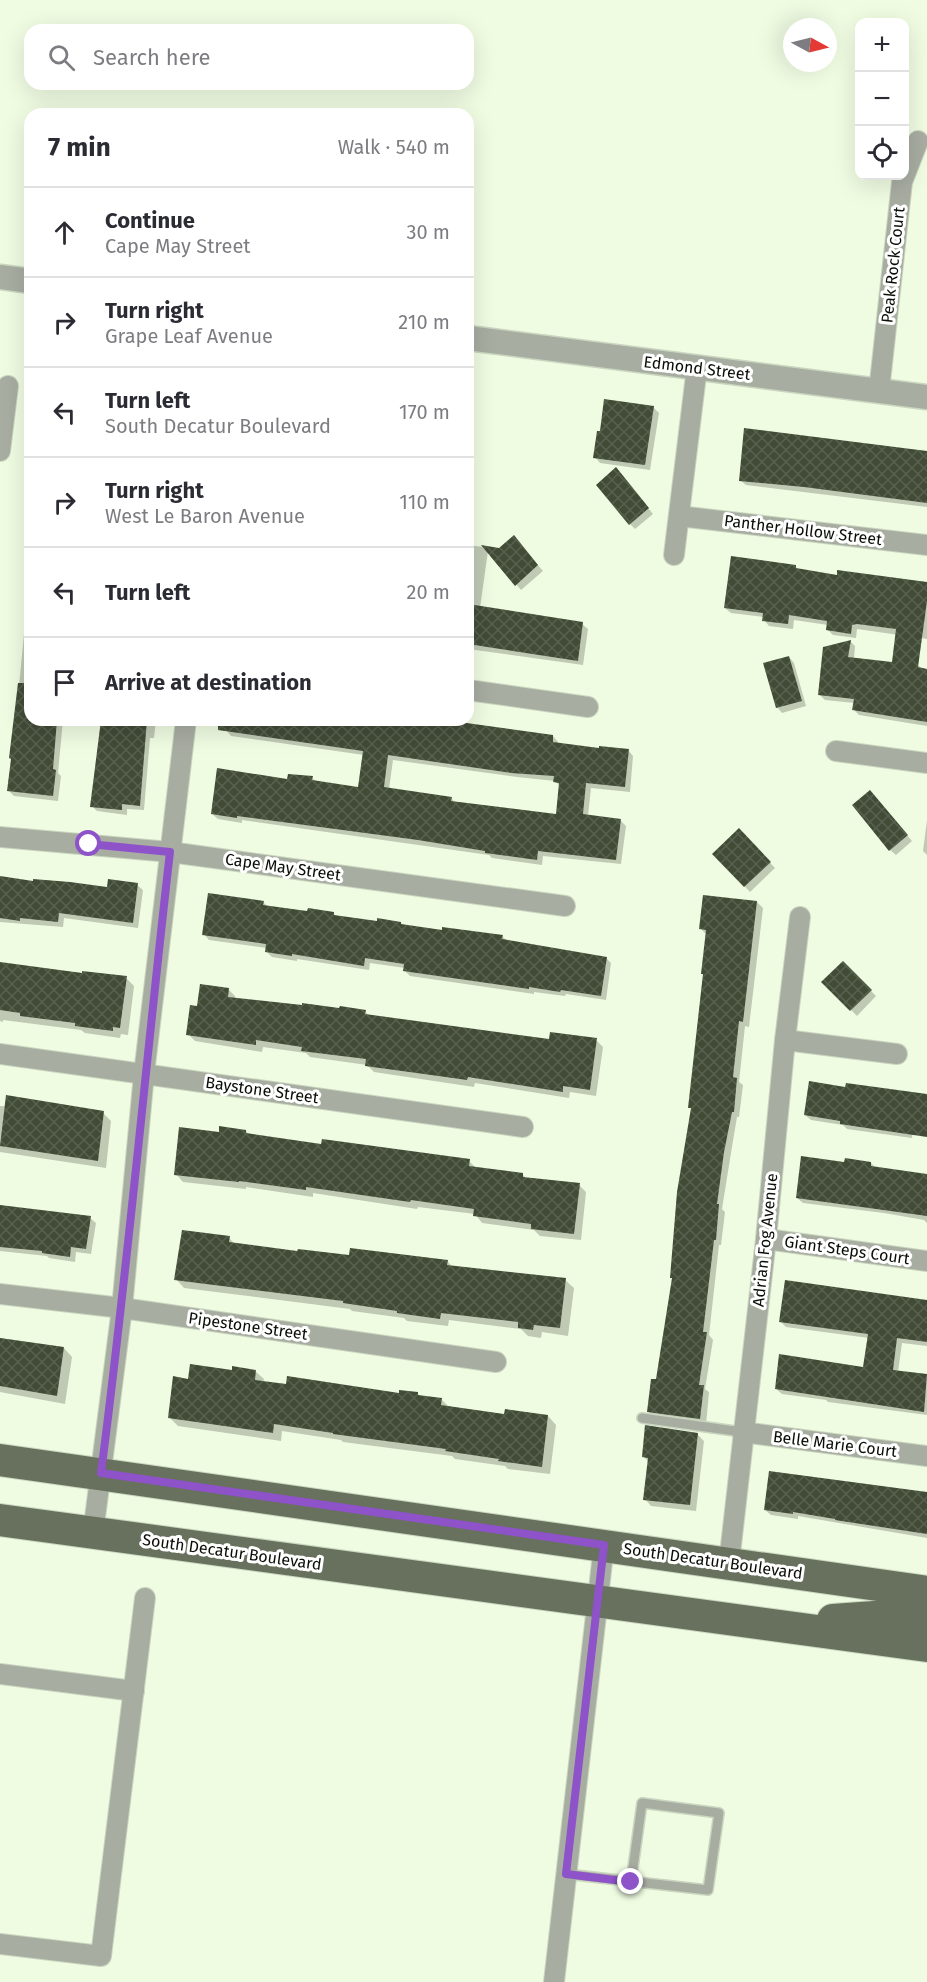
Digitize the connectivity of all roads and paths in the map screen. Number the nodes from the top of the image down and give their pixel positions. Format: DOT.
graph roads {
  1 [pos="918,141"];
  2 [pos="0,277"];
  3 [pos="24,280"];
  4 [pos="474,339"];
  5 [pos="697,367"];
  6 [pos="8,386"];
  7 [pos="879,391"];
  8 [pos="927,397"];
  9 [pos="0,451"];
  10 [pos="679,516"];
  11 [pos="927,545"];
  12 [pos="674,555"];
  13 [pos="474,691"];
  14 [pos="588,707"];
  15 [pos="185,726"];
  16 [pos="836,751"];
  17 [pos="927,763"];
  18 [pos="0,837"];
  19 [pos="170,852"];
  20 [pos="565,906"];
  21 [pos="800,917"];
  22 [pos="785,1040"];
  23 [pos="0,1054"];
  24 [pos="897,1054"];
  25 [pos="144,1074"];
  26 [pos="523,1127"];
  27 [pos="766,1239"];
  28 [pos="927,1261"];
  29 [pos="0,1294"];
  30 [pos="122,1308"];
  31 [pos="496,1362"];
  32 [pos="642,1418"];
  33 [pos="742,1432"];
  34 [pos="927,1456"];
  35 [pos="0,1460"];
  36 [pos="101,1473"];
  37 [pos="0,1520"];
  38 [pos="93,1533"];
  39 [pos="604,1545"];
  40 [pos="729,1563"];
  41 [pos="927,1592"];
  42 [pos="145,1598"];
  43 [pos="597,1601"];
  44 [pos="927,1618"];
  45 [pos="772,1624"];
  46 [pos="927,1646"];
  47 [pos="0,1674"];
  48 [pos="134,1691"];
  49 [pos="566,1874"];
  50 [pos="631,1882"];
  51 [pos="0,1944"];
  52 [pos="554,1982"];
  1 -- 7 [label="street, Peak Rock Court"];
  2 -- 3 [label="street"];
  4 -- 5 [label="street, Edmond Street"];
  5 -- 7 [label="street, Edmond Street"];
  5 -- 10 [label="street"];
  6 -- 9 [label="street"];
  7 -- 8 [label="street, Edmond Street"];
  10 -- 11 [label="street, Panther Hollow Street"];
  10 -- 12 [label="street"];
  13 -- 14 [label="street"];
  15 -- 19 [label="street"];
  16 -- 17 [label="street"];
  18 -- 19 [label="street, Cape May Street"];
  19 -- 20 [label="street, Cape May Street"];
  19 -- 25 [label="street"];
  21 -- 22 [label="street, Adrian Fog Avenue"];
  22 -- 24 [label="street"];
  22 -- 27 [label="street, Adrian Fog Avenue"];
  23 -- 25 [label="street, Baystone Street"];
  25 -- 26 [label="street, Baystone Street"];
  25 -- 30 [label="street"];
  27 -- 28 [label="street, Giant Steps Court"];
  27 -- 33 [label="street, Adrian Fog Avenue"];
  29 -- 30 [label="street, Pipestone Street"];
  30 -- 31 [label="street, Pipestone Street"];
  30 -- 36 [label="street"];
  32 -- 33 [label="lane"];
  33 -- 34 [label="street, Belle Marie Court"];
  33 -- 40 [label="street, Adrian Fog Avenue"];
  35 -- 36 [label="main road, South Decatur Boulevard"];
  36 -- 38 [label="street"];
  36 -- 39 [label="main road, South Decatur Boulevard"];
  37 -- 38 [label="main road, South Decatur Boulevard"];
  38 -- 43 [label="main road, South Decatur Boulevard"];
  39 -- 40 [label="main road, South Decatur Boulevard"];
  39 -- 43 [label="street"];
  40 -- 41 [label="main road, South Decatur Boulevard"];
  42 -- 48 [label="street"];
  43 -- 45 [label="main road, South Decatur Boulevard"];
  43 -- 49 [label="street"];
  44 -- 45 [label="main road"];
  45 -- 46 [label="main road, South Decatur Boulevard"];
  47 -- 48 [label="street"];
  48 -- 51 [label="street"];
  49 -- 50 [label="lane"];
  49 -- 52 [label="street"];
  50 -- 50 [label="lane"];
}
